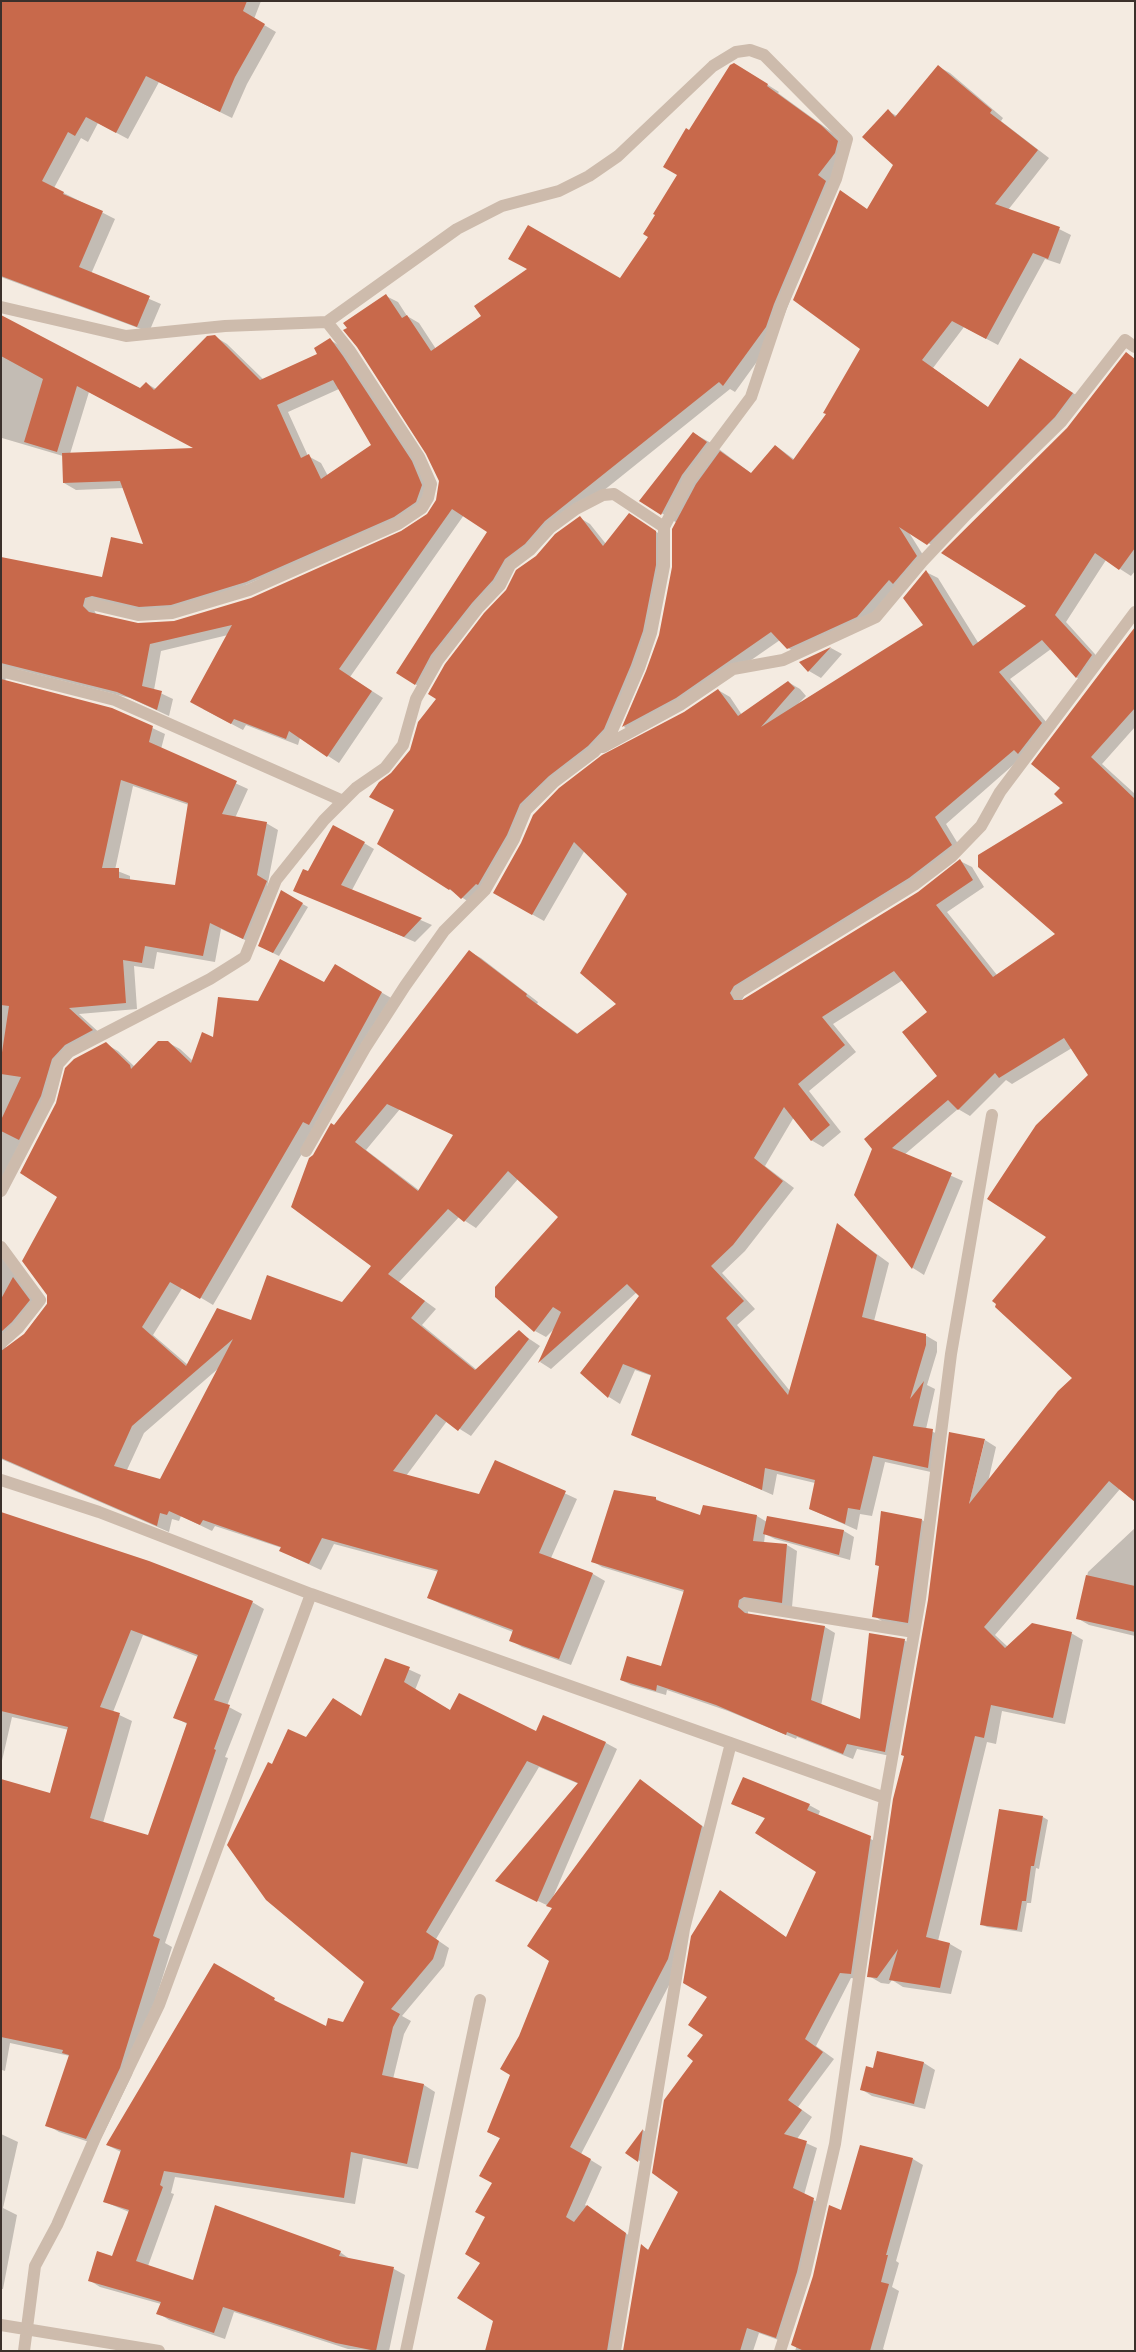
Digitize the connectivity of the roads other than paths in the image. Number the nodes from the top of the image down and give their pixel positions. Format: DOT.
graph roads {
  1 [pos="1,307"];
  2 [pos="327,322"];
  3 [pos="1135,347"];
  4 [pos="664,527"];
  5 [pos="92,604"];
  6 [pos="1135,612"];
  7 [pos="1,671"];
  8 [pos="594,752"];
  9 [pos="342,801"];
  10 [pos="738,993"];
  11 [pos="992,1116"];
  12 [pos="306,1151"];
  13 [pos="1,1192"];
  14 [pos="1,1247"];
  15 [pos="1,1343"];
  16 [pos="1,1480"];
  17 [pos="311,1594"];
  18 [pos="746,1606"];
  19 [pos="914,1632"];
  20 [pos="731,1743"];
  21 [pos="884,1798"];
  22 [pos="480,2000"];
  23 [pos="1,2325"];
  24 [pos="28,2331"];
  25 [pos="24,2351"];
  26 [pos="159,2351"];
  27 [pos="406,2351"];
  28 [pos="615,2351"];
  29 [pos="780,2351"];
  1 -- 2 [label="street"];
  2 -- 4 [label="street"];
  2 -- 5 [label="street"];
  3 -- 8 [label="street"];
  4 -- 8 [label="street"];
  4 -- 9 [label="street"];
  6 -- 10 [label="street"];
  7 -- 9 [label="street"];
  8 -- 12 [label="street"];
  9 -- 13 [label="street"];
  11 -- 19 [label="street"];
  14 -- 15 [label="street"];
  16 -- 17 [label="street"];
  17 -- 20 [label="street"];
  17 -- 24 [label="street"];
  18 -- 19 [label="street"];
  19 -- 21 [label="street"];
  20 -- 21 [label="street"];
  20 -- 28 [label="street"];
  21 -- 29 [label="street"];
  22 -- 27 [label="street"];
  23 -- 24 [label="street"];
  24 -- 25 [label="street"];
  24 -- 26 [label="street"];
}
